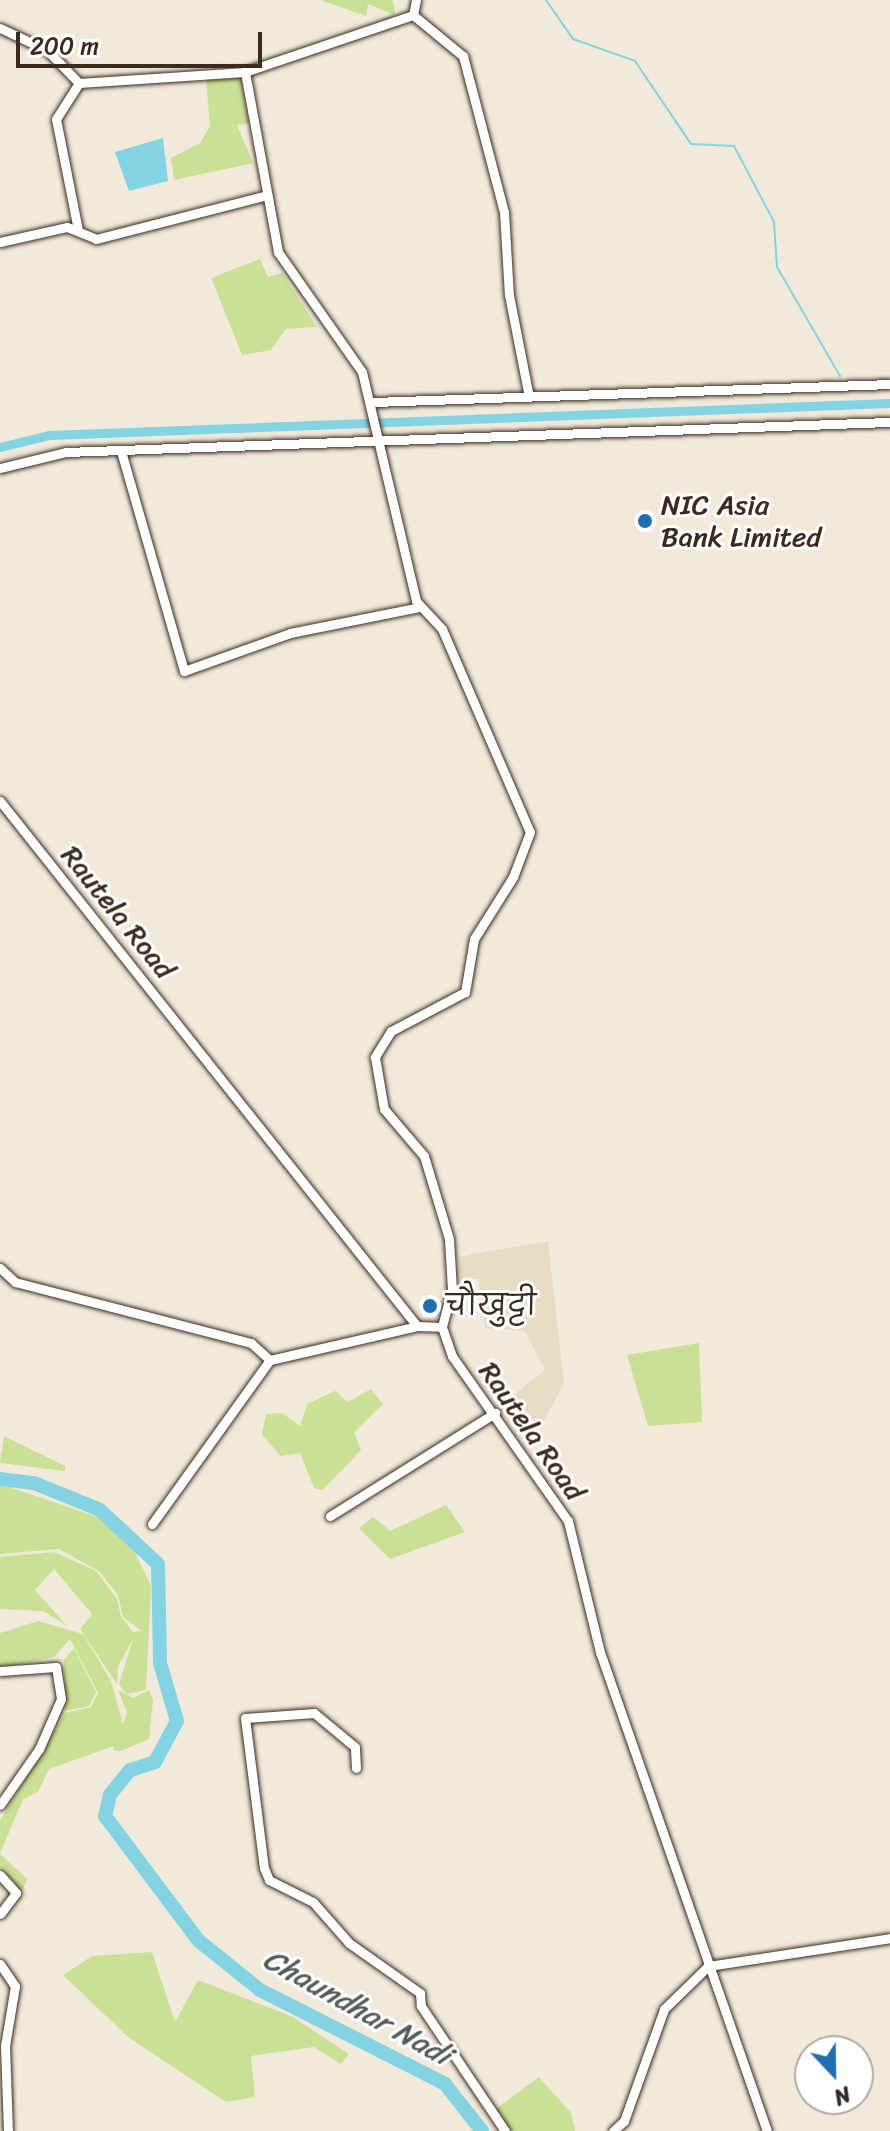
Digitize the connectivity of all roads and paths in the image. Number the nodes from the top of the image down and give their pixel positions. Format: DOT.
graph roads {
  1 [pos="416,0"];
  2 [pos="413,15"];
  3 [pos="0,28"];
  4 [pos="245,72"];
  5 [pos="79,83"];
  6 [pos="267,195"];
  7 [pos="78,230"];
  8 [pos="0,242"];
  9 [pos="890,384"];
  10 [pos="529,397"];
  11 [pos="375,406"];
  12 [pos="890,422"];
  13 [pos="384,443"];
  14 [pos="121,451"];
  15 [pos="0,468"];
  16 [pos="420,607"];
  17 [pos="0,801"];
  18 [pos="0,1268"];
  19 [pos="417,1326"];
  20 [pos="442,1327"];
  21 [pos="270,1360"];
  22 [pos="495,1413"];
  23 [pos="330,1516"];
  24 [pos="152,1524"];
  25 [pos="0,1671"];
  26 [pos="356,1768"];
  27 [pos="0,1805"];
  28 [pos="0,1875"];
  29 [pos="0,1914"];
  30 [pos="890,1938"];
  31 [pos="0,1964"];
  32 [pos="708,1966"];
  33 [pos="8,2131"];
  34 [pos="505,2131"];
  35 [pos="613,2131"];
  36 [pos="767,2131"];
  1 -- 2 [label="street"];
  2 -- 4 [label="street"];
  2 -- 10 [label="street"];
  3 -- 5 [label="street"];
  4 -- 5 [label="street"];
  4 -- 6 [label="street"];
  5 -- 7 [label="street"];
  6 -- 7 [label="street"];
  6 -- 11 [label="street"];
  7 -- 8 [label="street"];
  9 -- 10 [label="street"];
  10 -- 11 [label="street"];
  11 -- 13 [label="street"];
  12 -- 13 [label="street"];
  13 -- 14 [label="street"];
  13 -- 16 [label="street"];
  14 -- 15 [label="street"];
  14 -- 16 [label="street"];
  16 -- 20 [label="street"];
  17 -- 19 [label="street, Rautela Road"];
  18 -- 21 [label="street"];
  19 -- 20 [label="street"];
  19 -- 21 [label="street"];
  20 -- 22 [label="street, Rautela Road"];
  21 -- 24 [label="street"];
  22 -- 23 [label="street"];
  22 -- 32 [label="street, Rautela Road"];
  25 -- 27 [label="street"];
  26 -- 34 [label="street"];
  28 -- 29 [label="street"];
  30 -- 32 [label="street"];
  31 -- 33 [label="street"];
  32 -- 35 [label="street"];
  32 -- 36 [label="street, Rautela Road"];
}
